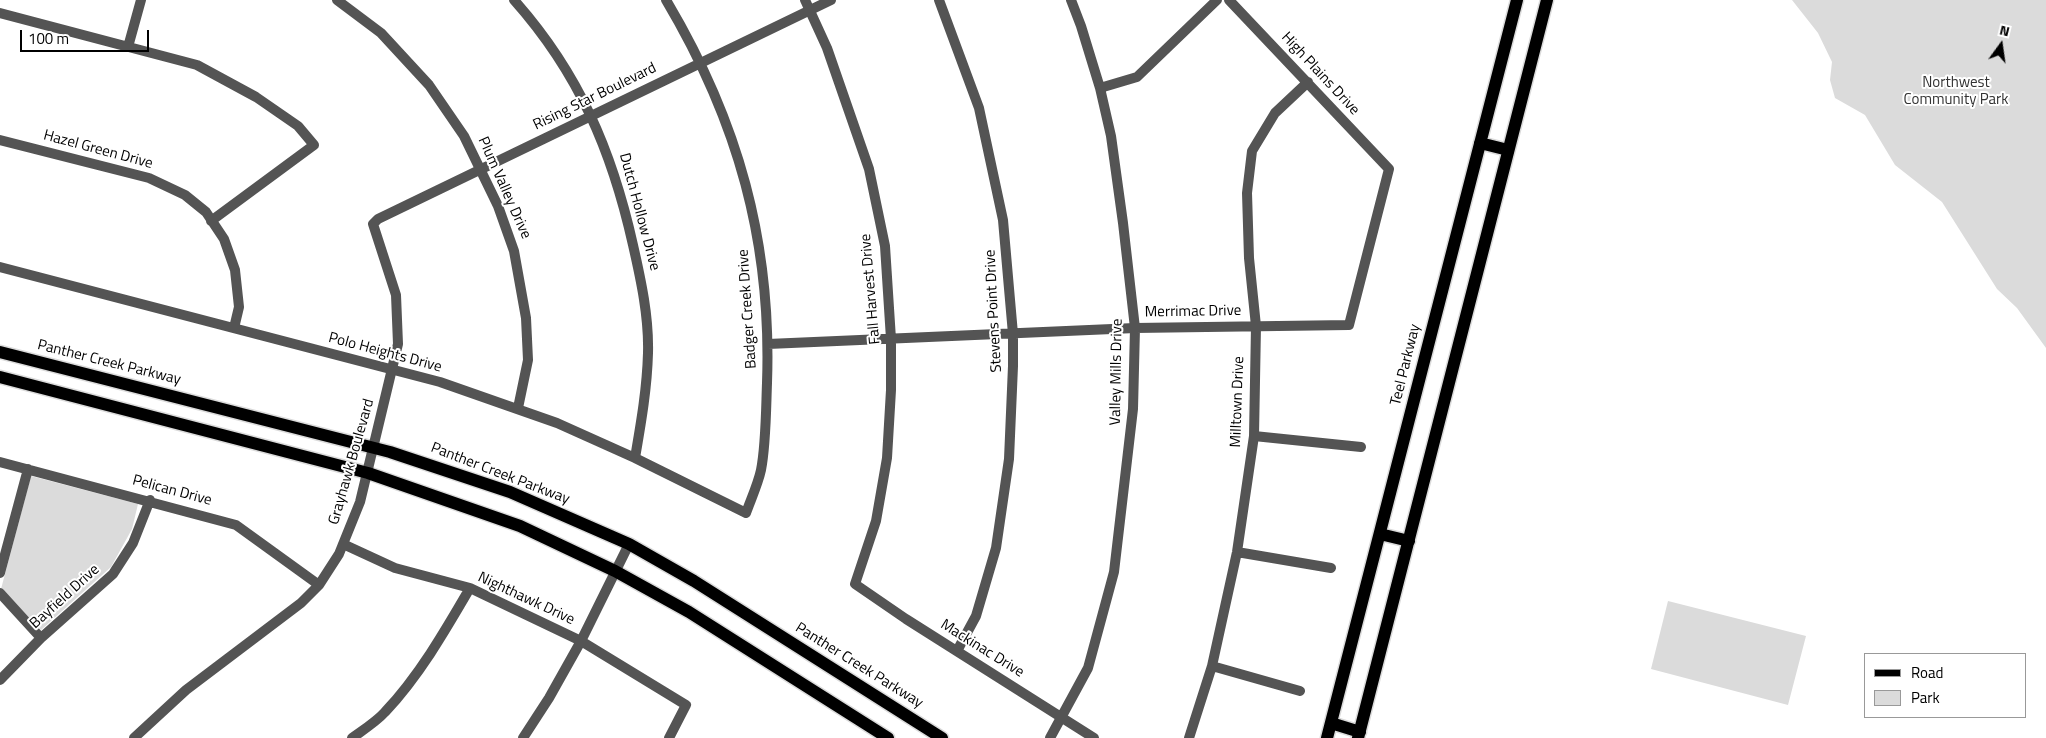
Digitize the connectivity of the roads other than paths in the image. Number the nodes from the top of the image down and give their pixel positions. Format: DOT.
graph roads {
  1 [pos="141,0"];
  2 [pos="337,0"];
  3 [pos="514,0"];
  4 [pos="666,0"];
  5 [pos="804,0"];
  6 [pos="831,0"];
  7 [pos="939,0"];
  8 [pos="1070,0"];
  9 [pos="1217,0"];
  10 [pos="1229,0"];
  11 [pos="1517,0"];
  12 [pos="1547,0"];
  13 [pos="810,10"];
  14 [pos="0,13"];
  15 [pos="128,47"];
  16 [pos="701,63"];
  17 [pos="1308,82"];
  18 [pos="1100,88"];
  19 [pos="592,115"];
  20 [pos="0,140"];
  21 [pos="1480,143"];
  22 [pos="1508,150"];
  23 [pos="481,168"];
  24 [pos="211,221"];
  25 [pos="373,224"];
  26 [pos="0,267"];
  27 [pos="1349,325"];
  28 [pos="1256,326"];
  29 [pos="234,328"];
  30 [pos="1134,328"];
  31 [pos="1013,334"];
  32 [pos="891,339"];
  33 [pos="768,344"];
  34 [pos="0,352"];
  35 [pos="393,370"];
  36 [pos="0,377"];
  37 [pos="518,408"];
  38 [pos="1254,436"];
  39 [pos="1361,447"];
  40 [pos="374,448"];
  41 [pos="635,458"];
  42 [pos="0,462"];
  43 [pos="28,469"];
  44 [pos="368,473"];
  45 [pos="150,500"];
  46 [pos="746,513"];
  47 [pos="1380,534"];
  48 [pos="1409,540"];
  49 [pos="343,544"];
  50 [pos="629,544"];
  51 [pos="1237,552"];
  52 [pos="1331,568"];
  53 [pos="615,571"];
  54 [pos="0,573"];
  55 [pos="856,584"];
  56 [pos="319,585"];
  57 [pos="470,588"];
  58 [pos="0,593"];
  59 [pos="41,638"];
  60 [pos="581,641"];
  61 [pos="957,651"];
  62 [pos="1212,666"];
  63 [pos="0,680"];
  64 [pos="1300,690"];
  65 [pos="1063,718"];
  66 [pos="1331,723"];
  67 [pos="1359,735"];
  68 [pos="134,738"];
  69 [pos="352,738"];
  70 [pos="523,738"];
  71 [pos="669,738"];
  72 [pos="888,738"];
  73 [pos="942,738"];
  74 [pos="1050,738"];
  75 [pos="1094,738"];
  76 [pos="1189,738"];
  77 [pos="1328,738"];
  1 -- 15 [label="street"];
  2 -- 23 [label="street, Plum Valley Drive"];
  3 -- 19 [label="street, Dutch Hollow Drive"];
  4 -- 16 [label="street, Badger Creek Drive"];
  5 -- 13 [label="street, Fall Harvest Drive"];
  6 -- 13 [label="street, Rising Star Boulevard"];
  7 -- 31 [label="street, Stevens Point Drive"];
  8 -- 18 [label="street, Valley Mills Drive"];
  9 -- 18 [label="street"];
  10 -- 17 [label="street, High Plains Drive"];
  11 -- 21 [label="main road, Teel Parkway"];
  12 -- 22 [label="main road"];
  13 -- 16 [label="street, Rising Star Boulevard"];
  13 -- 32 [label="street, Fall Harvest Drive"];
  14 -- 15 [label="street"];
  15 -- 24 [label="street"];
  16 -- 19 [label="street, Rising Star Boulevard"];
  16 -- 33 [label="street, Badger Creek Drive"];
  17 -- 27 [label="street, High Plains Drive"];
  17 -- 28 [label="street, Milltown Drive"];
  18 -- 30 [label="street, Valley Mills Drive"];
  19 -- 23 [label="street, Rising Star Boulevard"];
  19 -- 41 [label="street, Dutch Hollow Drive"];
  20 -- 24 [label="street, Hazel Green Drive"];
  21 -- 22 [label="main road"];
  21 -- 47 [label="main road, Teel Parkway"];
  22 -- 48 [label="main road"];
  23 -- 25 [label="street, Rising Star Boulevard"];
  23 -- 37 [label="street, Plum Valley Drive"];
  24 -- 29 [label="street, Hazel Green Drive"];
  25 -- 35 [label="street, Grayhawk Boulevard"];
  26 -- 29 [label="street, Polo Heights Drive"];
  27 -- 28 [label="street, Merrimac Drive"];
  28 -- 30 [label="street, Merrimac Drive"];
  28 -- 38 [label="street, Milltown Drive"];
  29 -- 35 [label="street, Polo Heights Drive"];
  30 -- 31 [label="street, Merrimac Drive"];
  30 -- 65 [label="street, Valley Mills Drive"];
  31 -- 32 [label="street, Merrimac Drive"];
  31 -- 61 [label="street, Stevens Point Drive"];
  32 -- 33 [label="street, Merrimac Drive"];
  32 -- 55 [label="street, Fall Harvest Drive"];
  33 -- 46 [label="street, Badger Creek Drive"];
  34 -- 40 [label="main road, Panther Creek Parkway"];
  35 -- 37 [label="street, Polo Heights Drive"];
  35 -- 40 [label="street, Grayhawk Boulevard"];
  36 -- 44 [label="main road"];
  37 -- 41 [label="street, Polo Heights Drive"];
  38 -- 39 [label="street"];
  38 -- 51 [label="street, Milltown Drive"];
  40 -- 44 [label="street, Grayhawk Boulevard"];
  40 -- 50 [label="main road, Panther Creek Parkway"];
  41 -- 46 [label="street, Polo Heights Drive"];
  42 -- 43 [label="street, Pelican Drive"];
  43 -- 45 [label="street, Pelican Drive"];
  43 -- 54 [label="street"];
  44 -- 49 [label="street, Grayhawk Boulevard"];
  44 -- 53 [label="main road"];
  45 -- 56 [label="street, Pelican Drive"];
  45 -- 59 [label="street, Bayfield Drive"];
  47 -- 48 [label="main road"];
  47 -- 66 [label="main road, Teel Parkway"];
  48 -- 67 [label="main road"];
  49 -- 56 [label="street, Grayhawk Boulevard"];
  49 -- 57 [label="street, Nighthawk Drive"];
  50 -- 53 [label="street"];
  50 -- 73 [label="main road, Panther Creek Parkway"];
  51 -- 52 [label="street"];
  51 -- 62 [label="street, Milltown Drive"];
  53 -- 60 [label="street"];
  53 -- 72 [label="main road"];
  55 -- 61 [label="street, Mackinac Drive"];
  56 -- 68 [label="street, Grayhawk Boulevard"];
  57 -- 60 [label="street, Nighthawk Drive"];
  57 -- 69 [label="street"];
  58 -- 59 [label="street"];
  59 -- 63 [label="street, Bayfield Drive"];
  60 -- 70 [label="street"];
  60 -- 71 [label="street, Nighthawk Drive"];
  61 -- 65 [label="street, Mackinac Drive"];
  62 -- 64 [label="street"];
  62 -- 76 [label="street, Milltown Drive"];
  65 -- 74 [label="street, Valley Mills Drive"];
  65 -- 75 [label="street, Mackinac Drive"];
  66 -- 67 [label="main road"];
  66 -- 77 [label="main road, Teel Parkway"];
}
